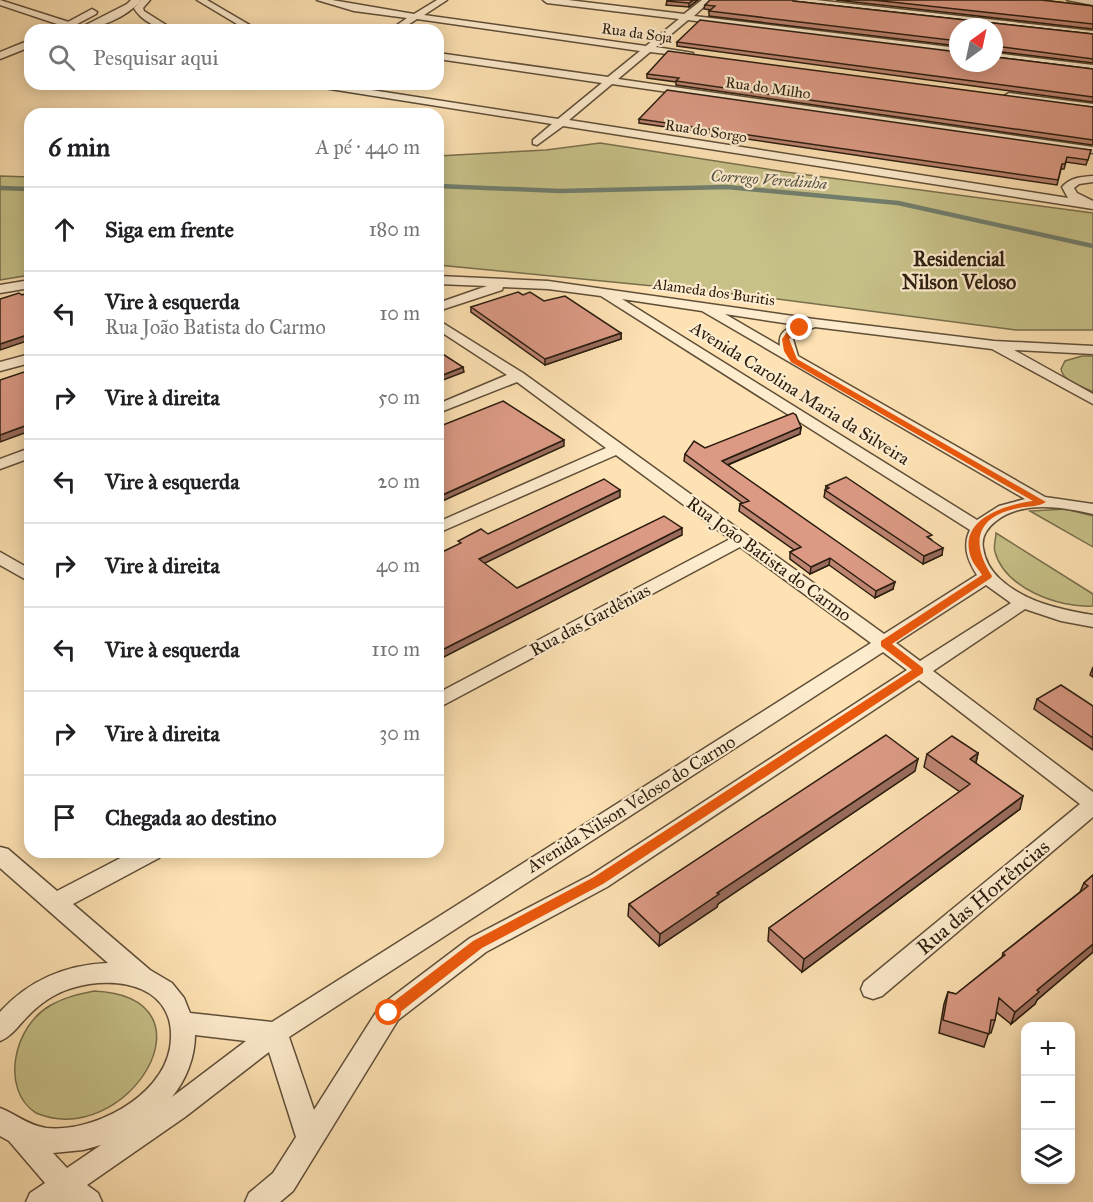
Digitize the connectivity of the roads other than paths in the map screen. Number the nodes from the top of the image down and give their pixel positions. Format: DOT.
graph roads {
  1 [pos="136,0"];
  2 [pos="146,0"];
  3 [pos="201,0"];
  4 [pos="321,0"];
  5 [pos="443,0"];
  6 [pos="547,0"];
  7 [pos="707,0"];
  8 [pos="794,0"];
  9 [pos="1071,0"];
  10 [pos="0,2"];
  11 [pos="1093,3"];
  12 [pos="104,5"];
  13 [pos="415,17"];
  14 [pos="686,18"];
  15 [pos="66,24"];
  16 [pos="71,24"];
  17 [pos="94,24"];
  18 [pos="160,24"];
  19 [pos="243,24"];
  20 [pos="404,24"];
  21 [pos="1093,34"];
  22 [pos="24,46"];
  23 [pos="648,49"];
  24 [pos="949,50"];
  25 [pos="0,56"];
  26 [pos="24,56"];
  27 [pos="695,56"];
  28 [pos="444,57"];
  29 [pos="1003,57"];
  30 [pos="0,66"];
  31 [pos="1093,68"];
  32 [pos="610,81"];
  33 [pos="348,90"];
  34 [pos="360,90"];
  35 [pos="365,93"];
  36 [pos="999,95"];
  37 [pos="1093,107"];
  38 [pos="559,124"];
  39 [pos="537,142"];
  40 [pos="1093,150"];
  41 [pos="1093,179"];
  42 [pos="1068,187"];
  43 [pos="1039,197"];
  44 [pos="1093,204"];
  45 [pos="444,280"];
  46 [pos="507,283"];
  47 [pos="24,285"];
  48 [pos="0,289"];
  49 [pos="600,292"];
  50 [pos="444,305"];
  51 [pos="700,306"];
  52 [pos="814,323"];
  53 [pos="444,328"];
  54 [pos="994,345"];
  55 [pos="1063,349"];
  56 [pos="1093,350"];
  57 [pos="24,360"];
  58 [pos="794,360"];
  59 [pos="0,367"];
  60 [pos="518,376"];
  61 [pos="1056,380"];
  62 [pos="1093,400"];
  63 [pos="444,407"];
  64 [pos="617,448"];
  65 [pos="24,455"];
  66 [pos="0,464"];
  67 [pos="1042,502"];
  68 [pos="1093,509"];
  69 [pos="444,525"];
  70 [pos="978,528"];
  71 [pos="742,539"];
  72 [pos="0,557"];
  73 [pos="24,573"];
  74 [pos="988,576"];
  75 [pos="1024,602"];
  76 [pos="1093,621"];
  77 [pos="885,644"];
  78 [pos="919,671"];
  79 [pos="444,698"];
  80 [pos="1093,804"];
  81 [pos="0,855"];
  82 [pos="141,858"];
  83 [pos="57,902"];
  84 [pos="142,978"];
  85 [pos="873,989"];
  86 [pos="182,1023"];
  87 [pos="0,1030"];
  88 [pos="275,1033"];
  89 [pos="168,1101"];
  90 [pos="10,1128"];
  91 [pos="310,1138"];
  92 [pos="65,1186"];
  93 [pos="40,1202"];
  94 [pos="88,1202"];
  95 [pos="260,1202"];
  1 -- 17 [label="street"];
  2 -- 18 [label="street"];
  3 -- 19 [label="street"];
  4 -- 13 [label="street, Rua da Soja"];
  5 -- 13 [label="street"];
  6 -- 14 [label="street"];
  7 -- 14 [label="street"];
  8 -- 21 [label="street"];
  9 -- 11 [label="street"];
  10 -- 15 [label="street"];
  12 -- 16 [label="street"];
  13 -- 20 [label="street"];
  13 -- 23 [label="street, Rua da Soja"];
  14 -- 23 [label="street"];
  14 -- 24 [label="street"];
  22 -- 25 [label="street"];
  23 -- 27 [label="street, Rua da Soja"];
  23 -- 32 [label="street"];
  26 -- 30 [label="street"];
  28 -- 32 [label="street, Rua do Milho"];
  29 -- 31 [label="street"];
  32 -- 38 [label="street"];
  32 -- 40 [label="street, Rua do Milho"];
  33 -- 35 [label="street, Rua do Sorgo"];
  34 -- 35 [label="street"];
  35 -- 38 [label="street, Rua do Sorgo"];
  36 -- 37 [label="street"];
  38 -- 39 [label="street"];
  38 -- 43 [label="street, Rua do Sorgo"];
  41 -- 42 [label="street"];
  42 -- 43 [label="street"];
  42 -- 44 [label="street"];
  43 -- 44 [label="street, Rua do Sorgo"];
  45 -- 46 [label="street, Alameda dos Buritis"];
  46 -- 49 [label="street, Alameda dos Buritis"];
  46 -- 50 [label="street"];
  47 -- 48 [label="street"];
  49 -- 51 [label="street, Alameda dos Buritis"];
  49 -- 70 [label="street, Avenida Carolina Maria da Silveira"];
  51 -- 52 [label="street, Alameda dos Buritis"];
  51 -- 58 [label="street, Avenida Carolina Maria da Silveira"];
  52 -- 54 [label="street, Alameda dos Buritis"];
  52 -- 58 [label="street"];
  53 -- 60 [label="street, Rua João Batista do Carmo"];
  54 -- 55 [label="street, Alameda dos Buritis"];
  54 -- 61 [label="street"];
  55 -- 56 [label="street, Alameda dos Buritis"];
  55 -- 61 [label="street"];
  57 -- 59 [label="street"];
  58 -- 67 [label="street, Avenida Carolina Maria da Silveira"];
  60 -- 63 [label="street"];
  60 -- 64 [label="street, Rua João Batista do Carmo"];
  61 -- 62 [label="street"];
  64 -- 69 [label="street"];
  64 -- 71 [label="street, Rua João Batista do Carmo"];
  65 -- 66 [label="street"];
  67 -- 68 [label="street"];
  67 -- 70 [label="street"];
  70 -- 74 [label="street"];
  71 -- 77 [label="street, Rua João Batista do Carmo"];
  71 -- 79 [label="street, Rua das Gardênias"];
  72 -- 73 [label="street"];
  74 -- 75 [label="street"];
  74 -- 77 [label="street, Avenida Nilson Veloso do Carmo"];
  75 -- 76 [label="street"];
  75 -- 78 [label="street"];
  77 -- 78 [label="street, Rua João Batista do Carmo"];
  77 -- 88 [label="street, Avenida Nilson Veloso do Carmo"];
  78 -- 80 [label="street, Rua João Batista do Carmo"];
  78 -- 91 [label="street"];
  80 -- 85 [label="street, Rua das Hortências"];
  81 -- 83 [label="street"];
  82 -- 83 [label="street"];
  83 -- 84 [label="street"];
  84 -- 86 [label="street"];
  84 -- 87 [label="street"];
  86 -- 88 [label="street"];
  86 -- 89 [label="street"];
  88 -- 89 [label="street, Avenida Nilson Veloso do Carmo"];
  88 -- 91 [label="street"];
  89 -- 90 [label="street"];
  89 -- 92 [label="street"];
  90 -- 92 [label="street"];
  91 -- 95 [label="street"];
  92 -- 93 [label="street"];
  92 -- 94 [label="street"];
}
